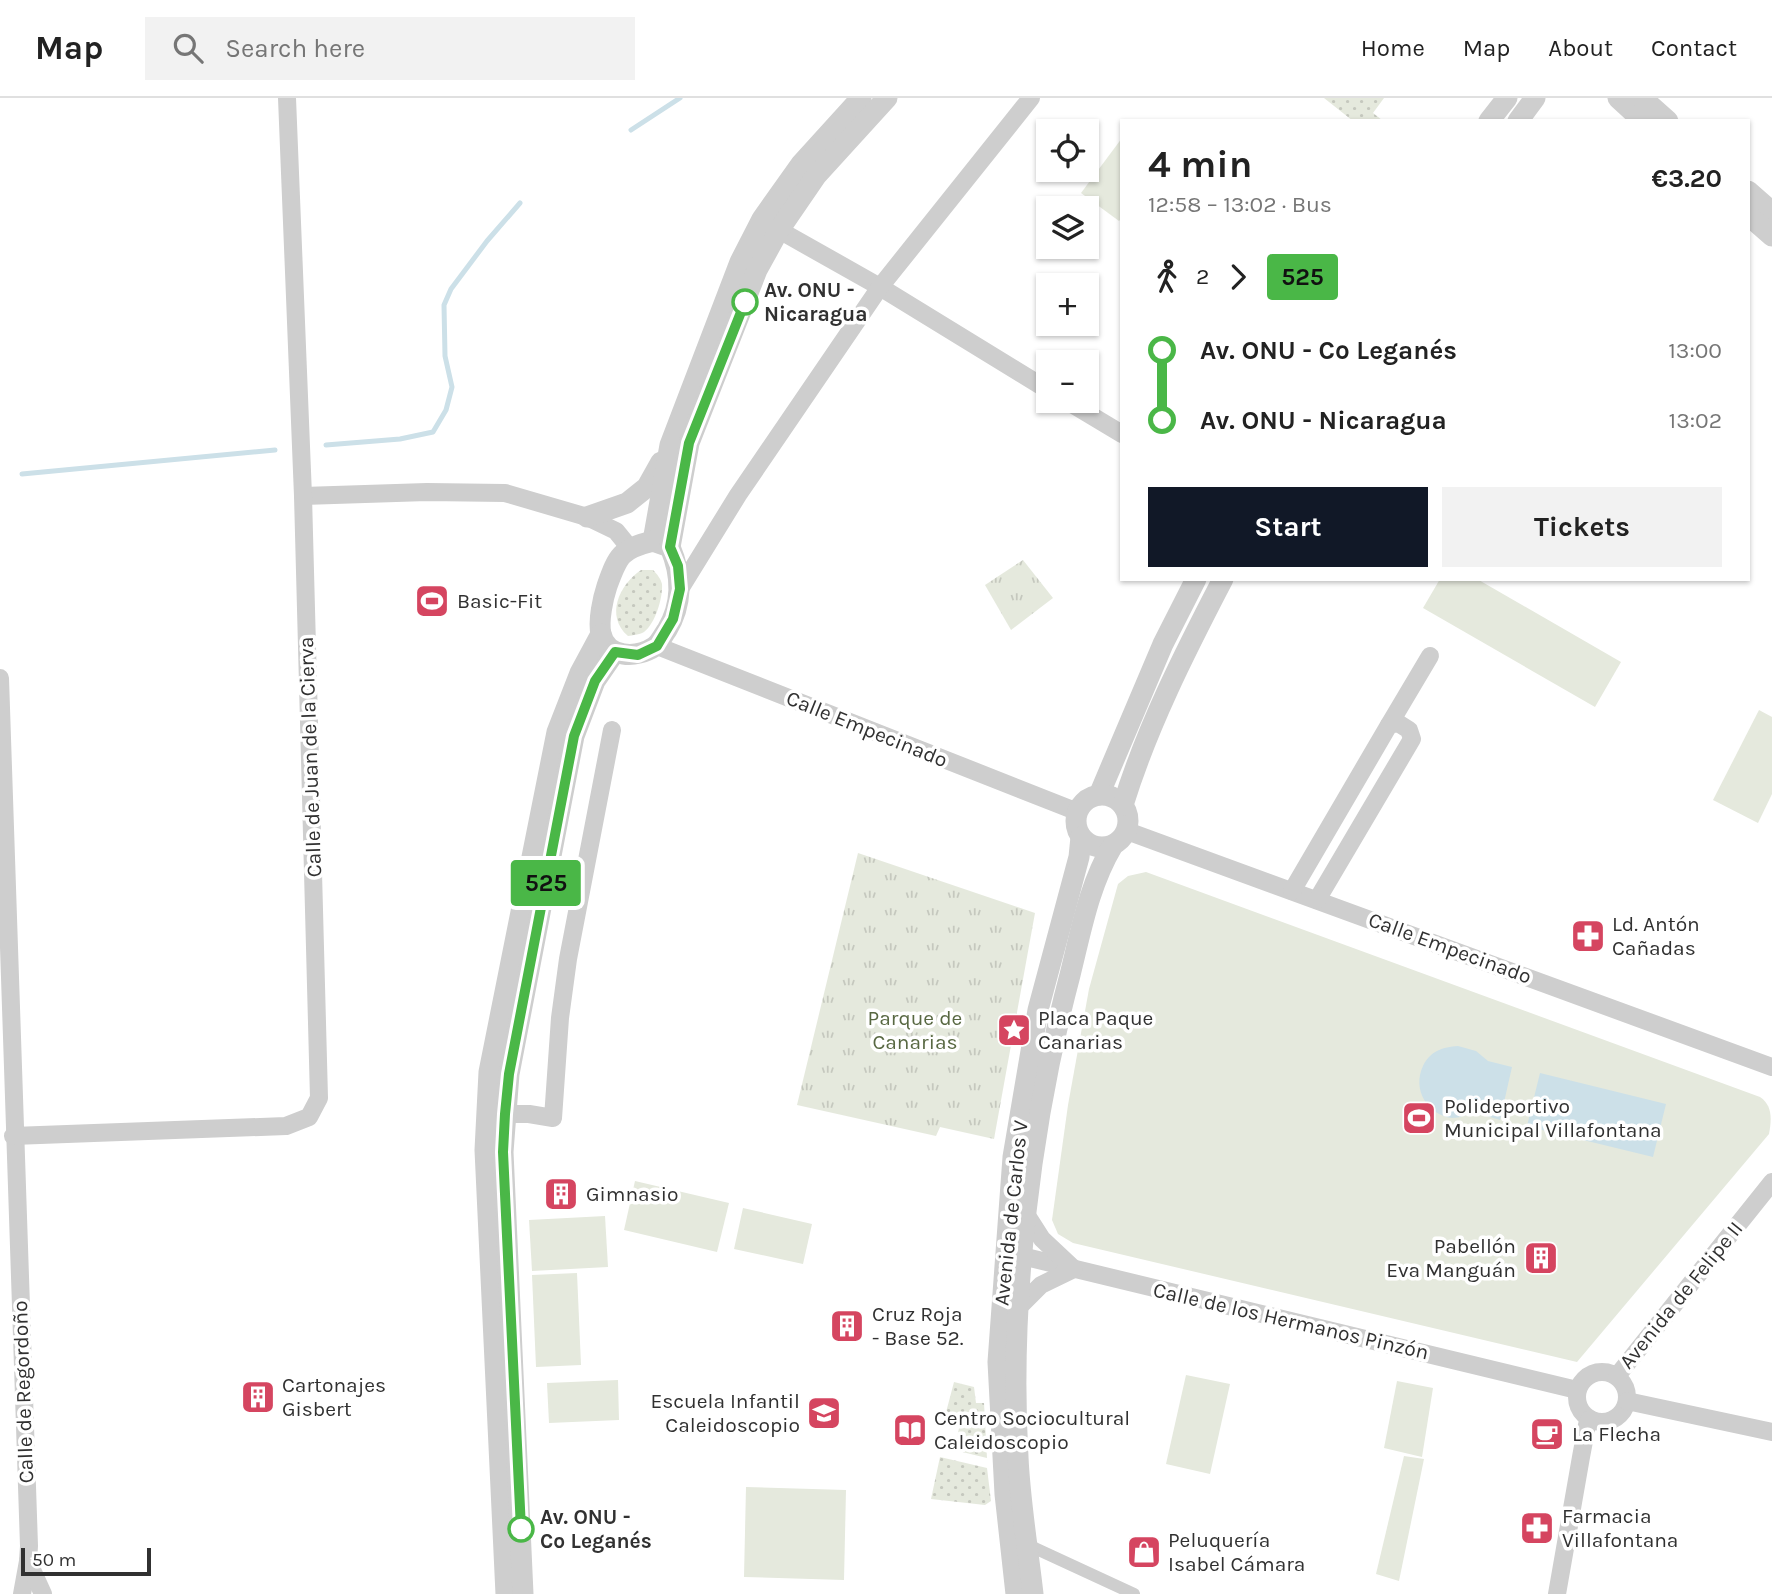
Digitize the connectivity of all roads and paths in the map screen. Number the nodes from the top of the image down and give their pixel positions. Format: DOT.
graph roads {
  1 [pos="287,98"];
  2 [pos="861,98"];
  3 [pos="887,98"];
  4 [pos="1031,98"];
  5 [pos="1507,98"];
  6 [pos="1535,98"];
  7 [pos="1618,98"];
  8 [pos="1642,98"];
  9 [pos="1491,119"];
  10 [pos="1519,119"];
  11 [pos="1641,119"];
  12 [pos="1666,119"];
  13 [pos="1750,193"];
  14 [pos="1772,212"];
  15 [pos="1750,217"];
  16 [pos="779,230"];
  17 [pos="1772,236"];
  18 [pos="880,287"];
  19 [pos="1036,383"];
  20 [pos="1087,413"];
  21 [pos="1120,433"];
  22 [pos="670,445"];
  23 [pos="303,496"];
  24 [pos="587,517"];
  25 [pos="662,544"];
  26 [pos="629,547"];
  27 [pos="1195,581"];
  28 [pos="1222,581"];
  29 [pos="680,589"];
  30 [pos="601,634"];
  31 [pos="657,646"];
  32 [pos="615,652"];
  33 [pos="1430,656"];
  34 [pos="0,678"];
  35 [pos="1389,725"];
  36 [pos="612,730"];
  37 [pos="1099,795"];
  38 [pos="1123,805"];
  39 [pos="1078,812"];
  40 [pos="1081,837"];
  41 [pos="1120,838"];
  42 [pos="1292,891"];
  43 [pos="1317,900"];
  44 [pos="1772,1067"];
  45 [pos="505,1114"];
  46 [pos="13,1136"];
  47 [pos="1772,1182"];
  48 [pos="1027,1214"];
  49 [pos="1014,1256"];
  50 [pos="1074,1269"];
  51 [pos="1018,1308"];
  52 [pos="1617,1376"];
  53 [pos="1577,1390"];
  54 [pos="1627,1401"];
  55 [pos="1590,1419"];
  56 [pos="1772,1433"];
  57 [pos="1028,1545"];
  58 [pos="29,1561"];
  59 [pos="22,1594"];
  60 [pos="43,1594"];
  61 [pos="506,1594"];
  62 [pos="523,1594"];
  63 [pos="1016,1594"];
  64 [pos="1033,1594"];
  65 [pos="1134,1594"];
  66 [pos="1557,1594"];
  1 -- 23 [label="street, Calle de Juan de la Cierva"];
  2 -- 22 [label="street"];
  3 -- 16 [label="street"];
  4 -- 18 [label="street"];
  5 -- 9 [label="street"];
  6 -- 10 [label="street"];
  7 -- 11 [label="street"];
  8 -- 12 [label="street"];
  13 -- 14 [label="street"];
  15 -- 17 [label="street"];
  16 -- 18 [label="street"];
  16 -- 25 [label="street"];
  18 -- 19 [label="street"];
  18 -- 29 [label="street"];
  20 -- 21 [label="street"];
  22 -- 24 [label="street"];
  22 -- 25 [label="street"];
  23 -- 24 [label="street"];
  23 -- 46 [label="street, Calle de Juan de la Cierva"];
  24 -- 26 [label="street"];
  25 -- 26 [label="street"];
  25 -- 29 [label="street"];
  26 -- 30 [label="street"];
  27 -- 37 [label="street"];
  28 -- 38 [label="street"];
  29 -- 31 [label="street"];
  30 -- 32 [label="street"];
  30 -- 61 [label="street"];
  31 -- 32 [label="street"];
  31 -- 39 [label="street, Calle Empecinado"];
  32 -- 45 [label="street"];
  33 -- 35 [label="street"];
  34 -- 46 [label="street, Calle de Regordoño"];
  35 -- 42 [label="street"];
  35 -- 43 [label="street"];
  36 -- 45 [label="street"];
  37 -- 38 [label="street"];
  37 -- 39 [label="street"];
  38 -- 41 [label="street"];
  39 -- 40 [label="street"];
  40 -- 41 [label="street"];
  40 -- 49 [label="street, Avenida de Carlos V"];
  41 -- 42 [label="street, Calle Empecinado"];
  41 -- 48 [label="street, Avenida de Carlos V"];
  42 -- 43 [label="street, Calle Empecinado"];
  43 -- 44 [label="street, Calle Empecinado"];
  45 -- 62 [label="street"];
  46 -- 58 [label="street, Calle de Regordoño"];
  47 -- 52 [label="street, Avenida de Felipe II"];
  48 -- 49 [label="street, Avenida de Carlos V"];
  48 -- 50 [label="street"];
  49 -- 50 [label="street, Calle de los Hermanos Pinzón"];
  49 -- 51 [label="street, Avenida de Carlos V"];
  49 -- 63 [label="street, Avenida de Carlos V"];
  50 -- 51 [label="street"];
  50 -- 53 [label="street, Calle de los Hermanos Pinzón"];
  51 -- 57 [label="street, Avenida de Carlos V"];
  52 -- 53 [label="street"];
  52 -- 54 [label="street"];
  53 -- 55 [label="street"];
  54 -- 55 [label="street"];
  54 -- 56 [label="street"];
  55 -- 66 [label="street"];
  57 -- 64 [label="street, Avenida de Carlos V"];
  57 -- 65 [label="street"];
  58 -- 59 [label="street"];
  58 -- 60 [label="street"];
}
